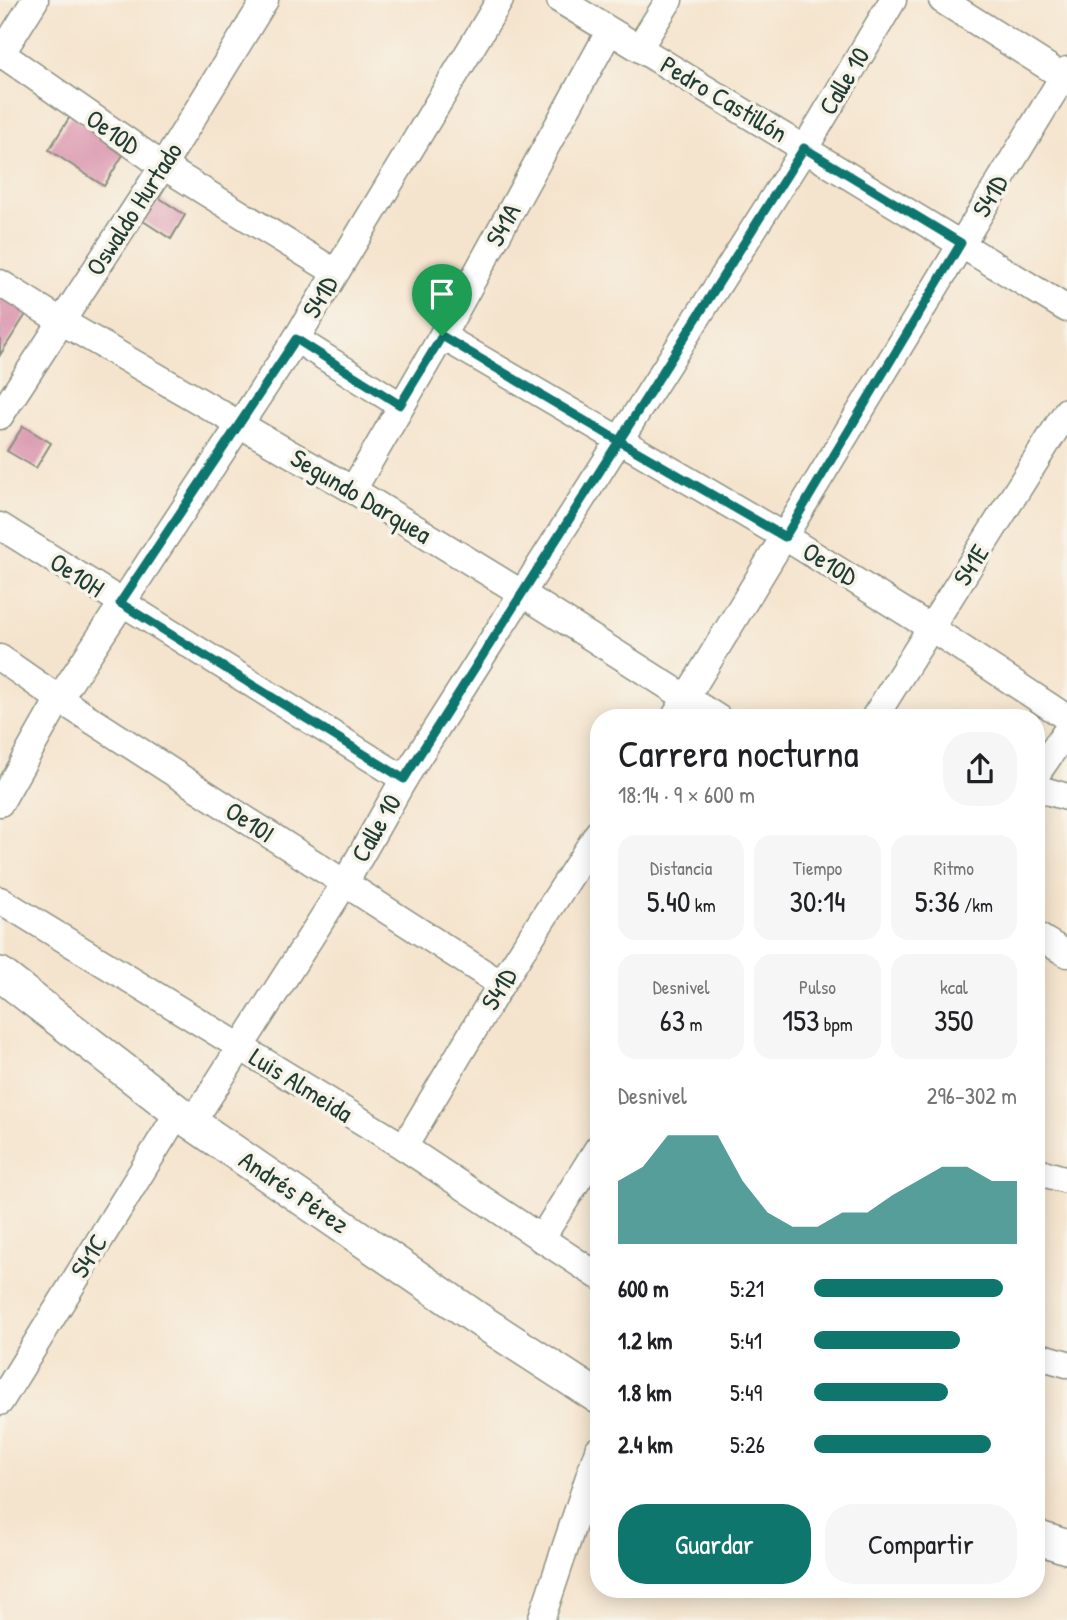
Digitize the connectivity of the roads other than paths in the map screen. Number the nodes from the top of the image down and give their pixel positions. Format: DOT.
graph roads {
  1 [pos="35,0"];
  2 [pos="265,0"];
  3 [pos="500,0"];
  4 [pos="560,0"];
  5 [pos="669,0"];
  6 [pos="893,0"];
  7 [pos="942,0"];
  8 [pos="609,32"];
  9 [pos="639,48"];
  10 [pos="1,55"];
  11 [pos="1066,75"];
  12 [pos="804,148"];
  13 [pos="163,166"];
  14 [pos="961,243"];
  15 [pos="335,272"];
  16 [pos="0,283"];
  17 [pos="1067,309"];
  18 [pos="61,321"];
  19 [pos="442,336"];
  20 [pos="296,339"];
  21 [pos="400,405"];
  22 [pos="1067,411"];
  23 [pos="0,416"];
  24 [pos="239,423"];
  25 [pos="619,441"];
  26 [pos="353,490"];
  27 [pos="0,526"];
  28 [pos="785,537"];
  29 [pos="523,594"];
  30 [pos="120,603"];
  31 [pos="931,628"];
  32 [pos="0,658"];
  33 [pos="59,699"];
  34 [pos="681,707"];
  35 [pos="880,709"];
  36 [pos="1067,718"];
  37 [pos="1067,730"];
  38 [pos="1045,762"];
  39 [pos="404,779"];
  40 [pos="1045,791"];
  41 [pos="1067,797"];
  42 [pos="0,803"];
  43 [pos="590,845"];
  44 [pos="345,883"];
  45 [pos="0,900"];
  46 [pos="1045,941"];
  47 [pos="1067,954"];
  48 [pos="0,974"];
  49 [pos="500,984"];
  50 [pos="242,1048"];
  51 [pos="185,1117"];
  52 [pos="404,1147"];
  53 [pos="590,1161"];
  54 [pos="1045,1174"];
  55 [pos="1067,1180"];
  56 [pos="541,1239"];
  57 [pos="590,1271"];
  58 [pos="1045,1358"];
  59 [pos="1067,1364"];
  60 [pos="590,1392"];
  61 [pos="0,1402"];
  62 [pos="590,1474"];
  63 [pos="1045,1540"];
  64 [pos="1067,1546"];
  65 [pos="541,1620"];
  1 -- 10 [label="street"];
  2 -- 13 [label="street, Oswaldo Hurtado"];
  3 -- 15 [label="street, S41D"];
  4 -- 8 [label="street, Pedro Castillón"];
  5 -- 9 [label="street"];
  6 -- 12 [label="street, Calle 10"];
  7 -- 11 [label="street"];
  8 -- 9 [label="street, Pedro Castillón"];
  8 -- 19 [label="street, S41A"];
  9 -- 12 [label="street, Pedro Castillón"];
  10 -- 13 [label="street, Oe10D"];
  11 -- 14 [label="street, S41D"];
  12 -- 14 [label="street, Pedro Castillón"];
  12 -- 25 [label="street, Calle 10"];
  13 -- 15 [label="street, Oe10D"];
  13 -- 18 [label="street, Oswaldo Hurtado"];
  14 -- 17 [label="street, Pedro Castillón"];
  14 -- 28 [label="street, S41D"];
  15 -- 20 [label="street, S41D"];
  16 -- 18 [label="street, Segundo Darquea"];
  18 -- 23 [label="street, Oswaldo Hurtado"];
  18 -- 24 [label="street, Segundo Darquea"];
  19 -- 21 [label="street, S41A"];
  19 -- 25 [label="street, Oe10D"];
  20 -- 21 [label="street"];
  20 -- 24 [label="street, S41D"];
  21 -- 26 [label="street, S41A"];
  22 -- 31 [label="street, S41E"];
  24 -- 26 [label="street, Segundo Darquea"];
  24 -- 30 [label="street, S41D"];
  25 -- 28 [label="street, Oe10D"];
  25 -- 29 [label="street, Calle 10"];
  26 -- 29 [label="street, Segundo Darquea"];
  27 -- 30 [label="street, Oe10H"];
  28 -- 31 [label="street, Oe10D"];
  28 -- 34 [label="street, S41D"];
  29 -- 34 [label="street, Segundo Darquea"];
  29 -- 39 [label="street, Calle 10"];
  30 -- 33 [label="street, S41D"];
  30 -- 39 [label="street, Oe10H"];
  31 -- 35 [label="street, S41E"];
  31 -- 36 [label="street, Oe10D"];
  32 -- 33 [label="street, Oe10I"];
  33 -- 42 [label="street, S41D"];
  33 -- 44 [label="street, Oe10I"];
  37 -- 38 [label="street"];
  39 -- 44 [label="street, Calle 10"];
  40 -- 41 [label="street"];
  43 -- 49 [label="street, S41D"];
  44 -- 49 [label="street, Oe10I"];
  44 -- 50 [label="street, Calle 10"];
  45 -- 50 [label="street, Luis Almeida"];
  46 -- 47 [label="street"];
  48 -- 51 [label="street, Andrés Pérez"];
  49 -- 52 [label="street, S41D"];
  50 -- 51 [label="street, Calle 10"];
  50 -- 52 [label="street, Luis Almeida"];
  51 -- 60 [label="street, Andrés Pérez"];
  51 -- 61 [label="street, S41C"];
  52 -- 56 [label="street, Luis Almeida"];
  53 -- 56 [label="street"];
  54 -- 55 [label="street"];
  56 -- 57 [label="street, Luis Almeida"];
  58 -- 59 [label="street"];
  62 -- 65 [label="street"];
  63 -- 64 [label="street"];
}
